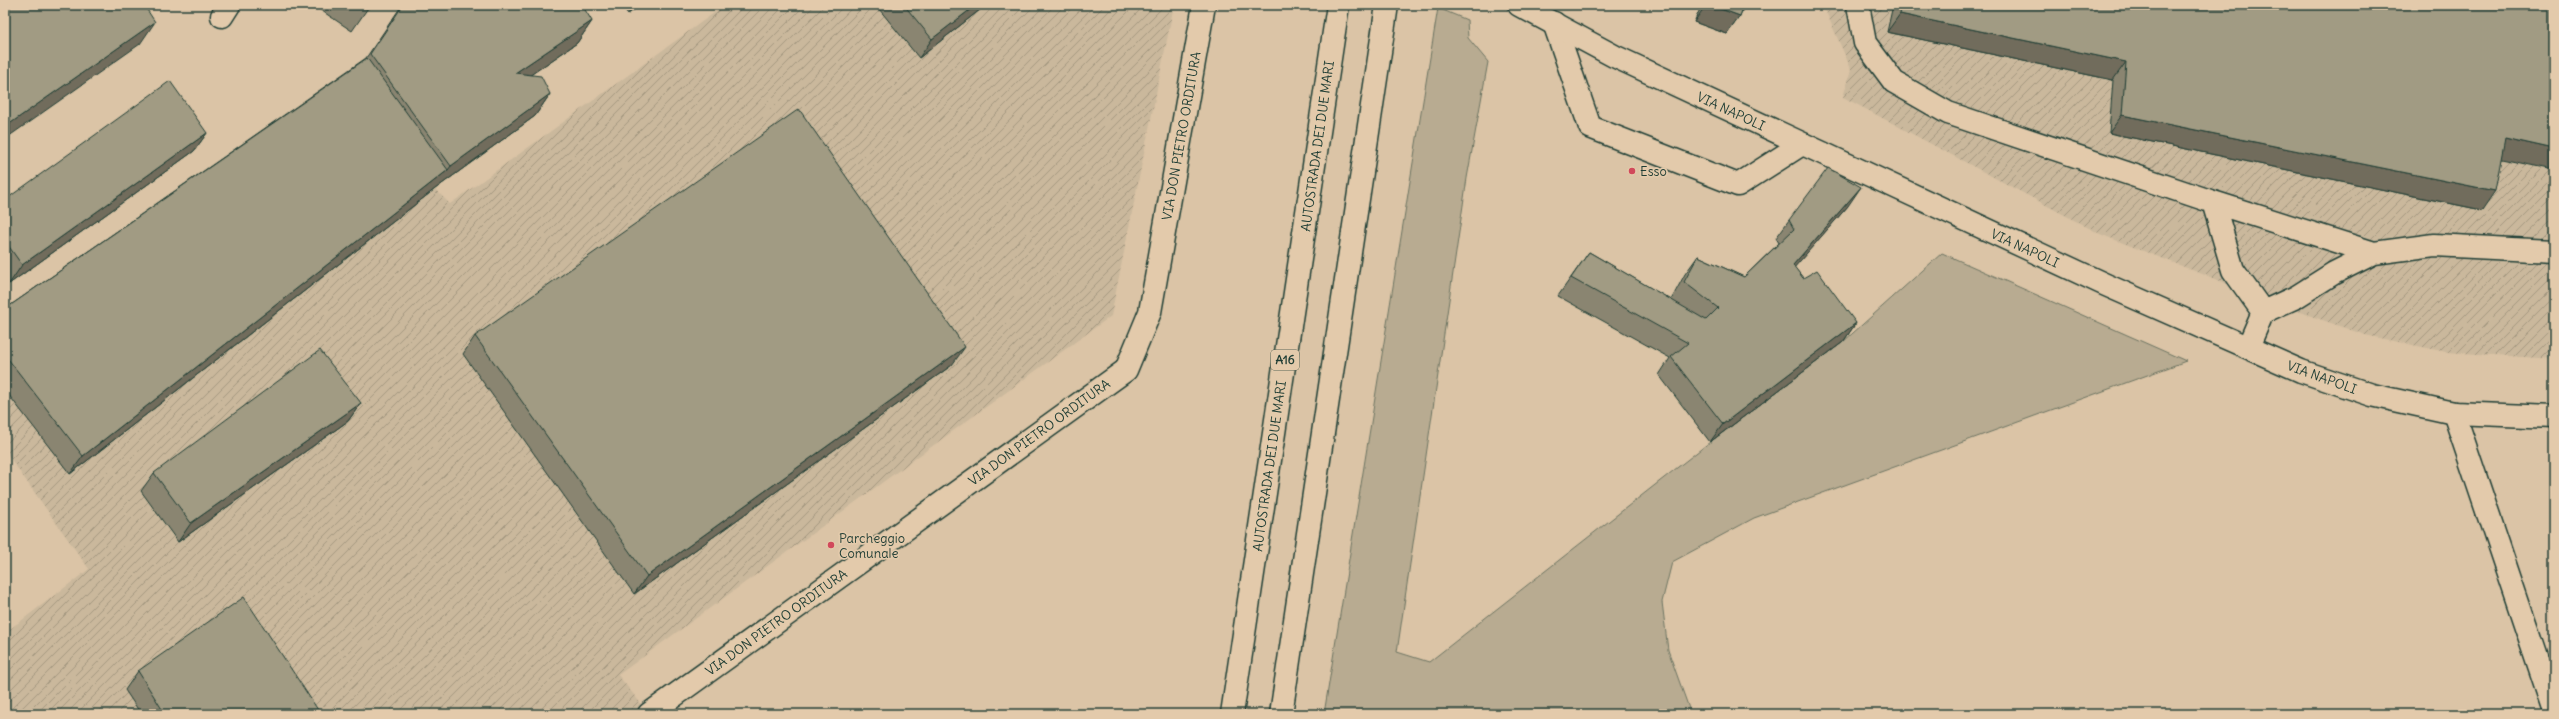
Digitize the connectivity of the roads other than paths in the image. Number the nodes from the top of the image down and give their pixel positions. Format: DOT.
graph roads {
  1 [pos="1204,5"];
  2 [pos="1338,5"];
  3 [pos="1387,5"];
  4 [pos="1858,5"];
  5 [pos="1522,6"];
  6 [pos="1554,23"];
  7 [pos="1802,144"];
  8 [pos="2213,202"];
  9 [pos="2554,251"];
  10 [pos="2374,253"];
  11 [pos="2263,312"];
  12 [pos="2248,347"];
  13 [pos="2454,413"];
  14 [pos="2554,417"];
  15 [pos="2554,710"];
  16 [pos="649,714"];
  17 [pos="1232,714"];
  18 [pos="1282,714"];
  1 -- 16 [label="main road, VIA DON PIETRO ORDITURA"];
  2 -- 17 [label="main road, AUTOSTRADA DEI DUE MARI / A16"];
  3 -- 18 [label="main road"];
  4 -- 8 [label="main road"];
  5 -- 6 [label="main road, VIA NAPOLI"];
  6 -- 7 [label="main road, VIA NAPOLI"];
  6 -- 7 [label="main road"];
  7 -- 12 [label="main road, VIA NAPOLI"];
  8 -- 10 [label="main road"];
  8 -- 11 [label="main road"];
  9 -- 10 [label="main road"];
  10 -- 11 [label="main road"];
  11 -- 12 [label="main road"];
  12 -- 13 [label="main road, VIA NAPOLI"];
  13 -- 14 [label="main road, VIA NAPOLI"];
  13 -- 15 [label="main road"];
}
